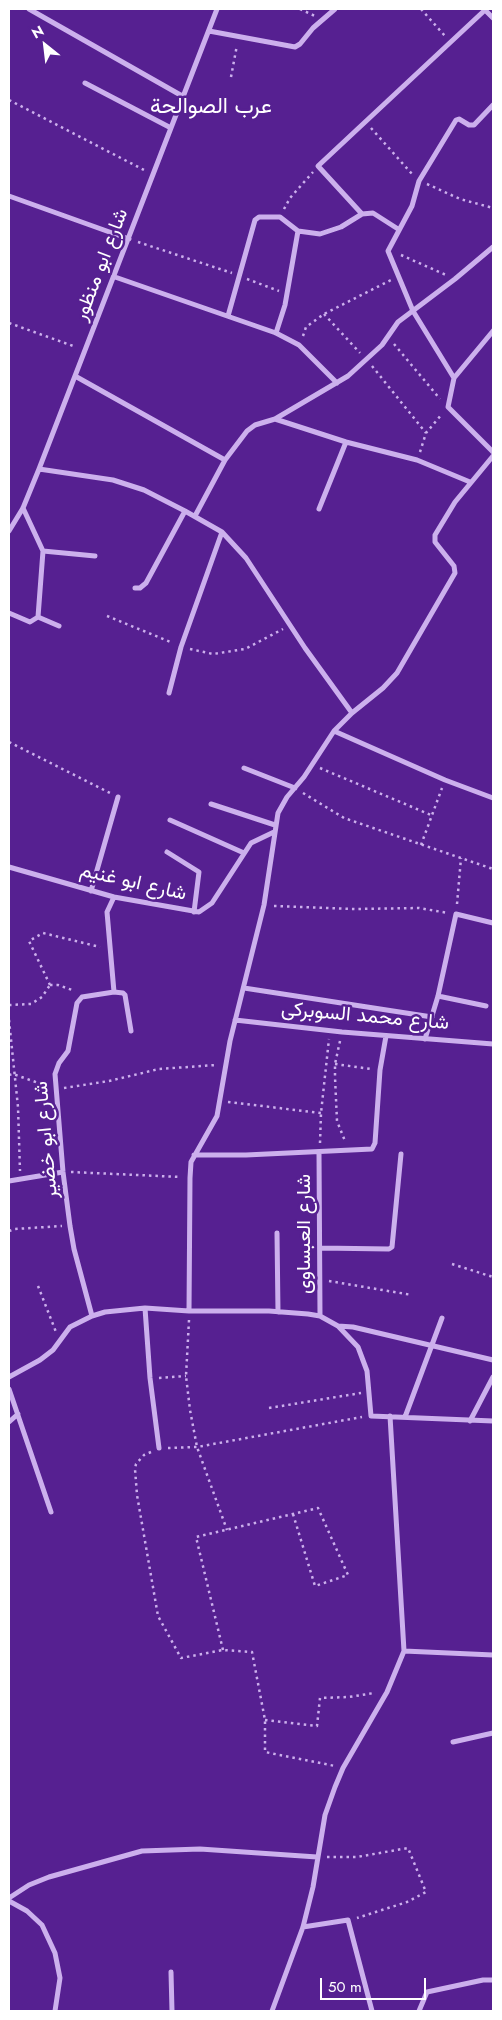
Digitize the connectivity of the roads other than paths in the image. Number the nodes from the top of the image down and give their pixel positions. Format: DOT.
graph roads {
  1 [pos="29,9"];
  2 [pos="336,9"];
  3 [pos="215,10"];
  4 [pos="484,10"];
  5 [pos="493,18"];
  6 [pos="209,31"];
  7 [pos="85,82"];
  8 [pos="184,97"];
  9 [pos="493,105"];
  10 [pos="171,128"];
  11 [pos="9,196"];
  12 [pos="362,214"];
  13 [pos="398,229"];
  14 [pos="298,231"];
  15 [pos="129,239"];
  16 [pos="493,247"];
  17 [pos="115,277"];
  18 [pos="413,311"];
  19 [pos="228,316"];
  20 [pos="493,332"];
  21 [pos="276,333"];
  22 [pos="75,376"];
  23 [pos="454,378"];
  24 [pos="337,383"];
  25 [pos="276,418"];
  26 [pos="346,442"];
  27 [pos="493,452"];
  28 [pos="493,456"];
  29 [pos="225,460"];
  30 [pos="39,469"];
  31 [pos="470,482"];
  32 [pos="23,508"];
  33 [pos="320,509"];
  34 [pos="186,511"];
  35 [pos="195,516"];
  36 [pos="9,531"];
  37 [pos="222,532"];
  38 [pos="43,551"];
  39 [pos="95,556"];
  40 [pos="135,588"];
  41 [pos="9,613"];
  42 [pos="38,617"];
  43 [pos="59,626"];
  44 [pos="170,693"];
  45 [pos="352,713"];
  46 [pos="334,731"];
  47 [pos="244,768"];
  48 [pos="294,788"];
  49 [pos="118,797"];
  50 [pos="493,798"];
  51 [pos="211,804"];
  52 [pos="170,820"];
  53 [pos="275,825"];
  54 [pos="274,832"];
  55 [pos="167,852"];
  56 [pos="244,853"];
  57 [pos="9,867"];
  58 [pos="90,891"];
  59 [pos="114,897"];
  60 [pos="194,912"];
  61 [pos="493,923"];
  62 [pos="244,988"];
  63 [pos="114,992"];
  64 [pos="438,996"];
  65 [pos="486,1006"];
  66 [pos="432,1017"];
  67 [pos="234,1020"];
  68 [pos="131,1031"];
  69 [pos="386,1036"];
  70 [pos="425,1039"];
  71 [pos="493,1044"];
  72 [pos="319,1152"];
  73 [pos="401,1154"];
  74 [pos="194,1155"];
  75 [pos="63,1172"];
  76 [pos="9,1180"];
  77 [pos="277,1233"];
  78 [pos="320,1248"];
  79 [pos="145,1308"];
  80 [pos="189,1311"];
  81 [pos="278,1312"];
  82 [pos="92,1316"];
  83 [pos="320,1316"];
  84 [pos="442,1318"];
  85 [pos="338,1326"];
  86 [pos="432,1345"];
  87 [pos="493,1360"];
  88 [pos="9,1377"];
  89 [pos="493,1377"];
  90 [pos="9,1389"];
  91 [pos="18,1414"];
  92 [pos="390,1416"];
  93 [pos="405,1417"];
  94 [pos="470,1420"];
  95 [pos="493,1421"];
  96 [pos="9,1422"];
  97 [pos="159,1448"];
  98 [pos="51,1512"];
  99 [pos="404,1651"];
  100 [pos="493,1655"];
  101 [pos="493,1733"];
  102 [pos="453,1742"];
  103 [pos="317,1857"];
  104 [pos="9,1900"];
  105 [pos="303,1926"];
  106 [pos="171,1972"];
  107 [pos="493,1980"];
  108 [pos="55,2011"];
  109 [pos="172,2011"];
  110 [pos="272,2011"];
  111 [pos="372,2011"];
  112 [pos="420,2011"];
  1 -- 8 [label="street"];
  2 -- 6 [label="street"];
  3 -- 6 [label="street, شارع ابو منظور"];
  4 -- 5 [label="street"];
  4 -- 12 [label="street"];
  6 -- 8 [label="street, شارع ابو منظور"];
  7 -- 10 [label="street"];
  8 -- 10 [label="street, شارع ابو منظور"];
  9 -- 13 [label="street"];
  10 -- 15 [label="street, شارع ابو منظور"];
  11 -- 15 [label="street"];
  12 -- 13 [label="street"];
  12 -- 14 [label="street"];
  13 -- 18 [label="street"];
  14 -- 19 [label="street"];
  14 -- 21 [label="street"];
  15 -- 17 [label="street, شارع ابو منظور"];
  16 -- 18 [label="street"];
  17 -- 19 [label="street"];
  17 -- 22 [label="street, شارع ابو منظور"];
  18 -- 23 [label="street"];
  18 -- 24 [label="street"];
  19 -- 21 [label="street"];
  20 -- 23 [label="street"];
  21 -- 24 [label="street"];
  22 -- 29 [label="street"];
  22 -- 30 [label="street, شارع ابو منظور"];
  23 -- 27 [label="street"];
  24 -- 25 [label="street"];
  25 -- 26 [label="street"];
  25 -- 29 [label="street"];
  26 -- 31 [label="street"];
  26 -- 33 [label="street"];
  28 -- 31 [label="street"];
  29 -- 35 [label="street"];
  30 -- 32 [label="street, شارع ابو منظور"];
  30 -- 34 [label="street"];
  31 -- 45 [label="street"];
  32 -- 36 [label="street, شارع ابو منظور"];
  32 -- 38 [label="street"];
  34 -- 35 [label="street"];
  34 -- 40 [label="street"];
  35 -- 37 [label="street"];
  37 -- 44 [label="street"];
  37 -- 45 [label="street"];
  38 -- 39 [label="street"];
  38 -- 42 [label="street"];
  41 -- 42 [label="street"];
  42 -- 43 [label="street"];
  45 -- 46 [label="street"];
  46 -- 48 [label="street"];
  46 -- 50 [label="street"];
  47 -- 48 [label="street"];
  48 -- 53 [label="street"];
  49 -- 58 [label="street"];
  51 -- 53 [label="street"];
  52 -- 56 [label="street"];
  53 -- 54 [label="street"];
  54 -- 56 [label="street, شارع ابو غنيم"];
  54 -- 62 [label="street"];
  55 -- 60 [label="street"];
  56 -- 60 [label="street, شارع ابو غنيم"];
  57 -- 58 [label="street, شارع ابو غنيم"];
  58 -- 59 [label="street, شارع ابو غنيم"];
  59 -- 60 [label="street, شارع ابو غنيم"];
  59 -- 63 [label="street"];
  61 -- 64 [label="street"];
  62 -- 66 [label="street"];
  62 -- 67 [label="street"];
  63 -- 68 [label="street"];
  63 -- 75 [label="street, شارع ابو خضير"];
  64 -- 65 [label="street"];
  64 -- 66 [label="street"];
  66 -- 70 [label="street"];
  67 -- 69 [label="street, شارع محمد السوبركى"];
  67 -- 74 [label="street"];
  69 -- 70 [label="street, شارع محمد السوبركى"];
  69 -- 72 [label="street"];
  70 -- 71 [label="street, شارع محمد السوبركى"];
  72 -- 74 [label="street"];
  72 -- 78 [label="street, شارع العبساوى"];
  73 -- 78 [label="street"];
  74 -- 80 [label="street"];
  75 -- 76 [label="street"];
  75 -- 82 [label="street, شارع ابو خضير"];
  77 -- 81 [label="street"];
  78 -- 83 [label="street, شارع العبساوى"];
  79 -- 80 [label="street"];
  79 -- 82 [label="street"];
  79 -- 97 [label="street"];
  80 -- 81 [label="street"];
  81 -- 83 [label="street"];
  82 -- 88 [label="street"];
  83 -- 85 [label="street"];
  84 -- 86 [label="street"];
  85 -- 86 [label="street"];
  85 -- 92 [label="street"];
  86 -- 87 [label="street"];
  86 -- 93 [label="street"];
  89 -- 94 [label="street"];
  90 -- 91 [label="street"];
  91 -- 96 [label="street"];
  91 -- 98 [label="street"];
  92 -- 93 [label="street"];
  92 -- 99 [label="street"];
  93 -- 94 [label="street"];
  94 -- 95 [label="street"];
  99 -- 100 [label="street"];
  99 -- 103 [label="street"];
  101 -- 102 [label="street"];
  103 -- 104 [label="street"];
  103 -- 105 [label="street"];
  104 -- 108 [label="street"];
  105 -- 110 [label="street"];
  105 -- 111 [label="street"];
  106 -- 109 [label="street"];
  107 -- 112 [label="street"];
}
